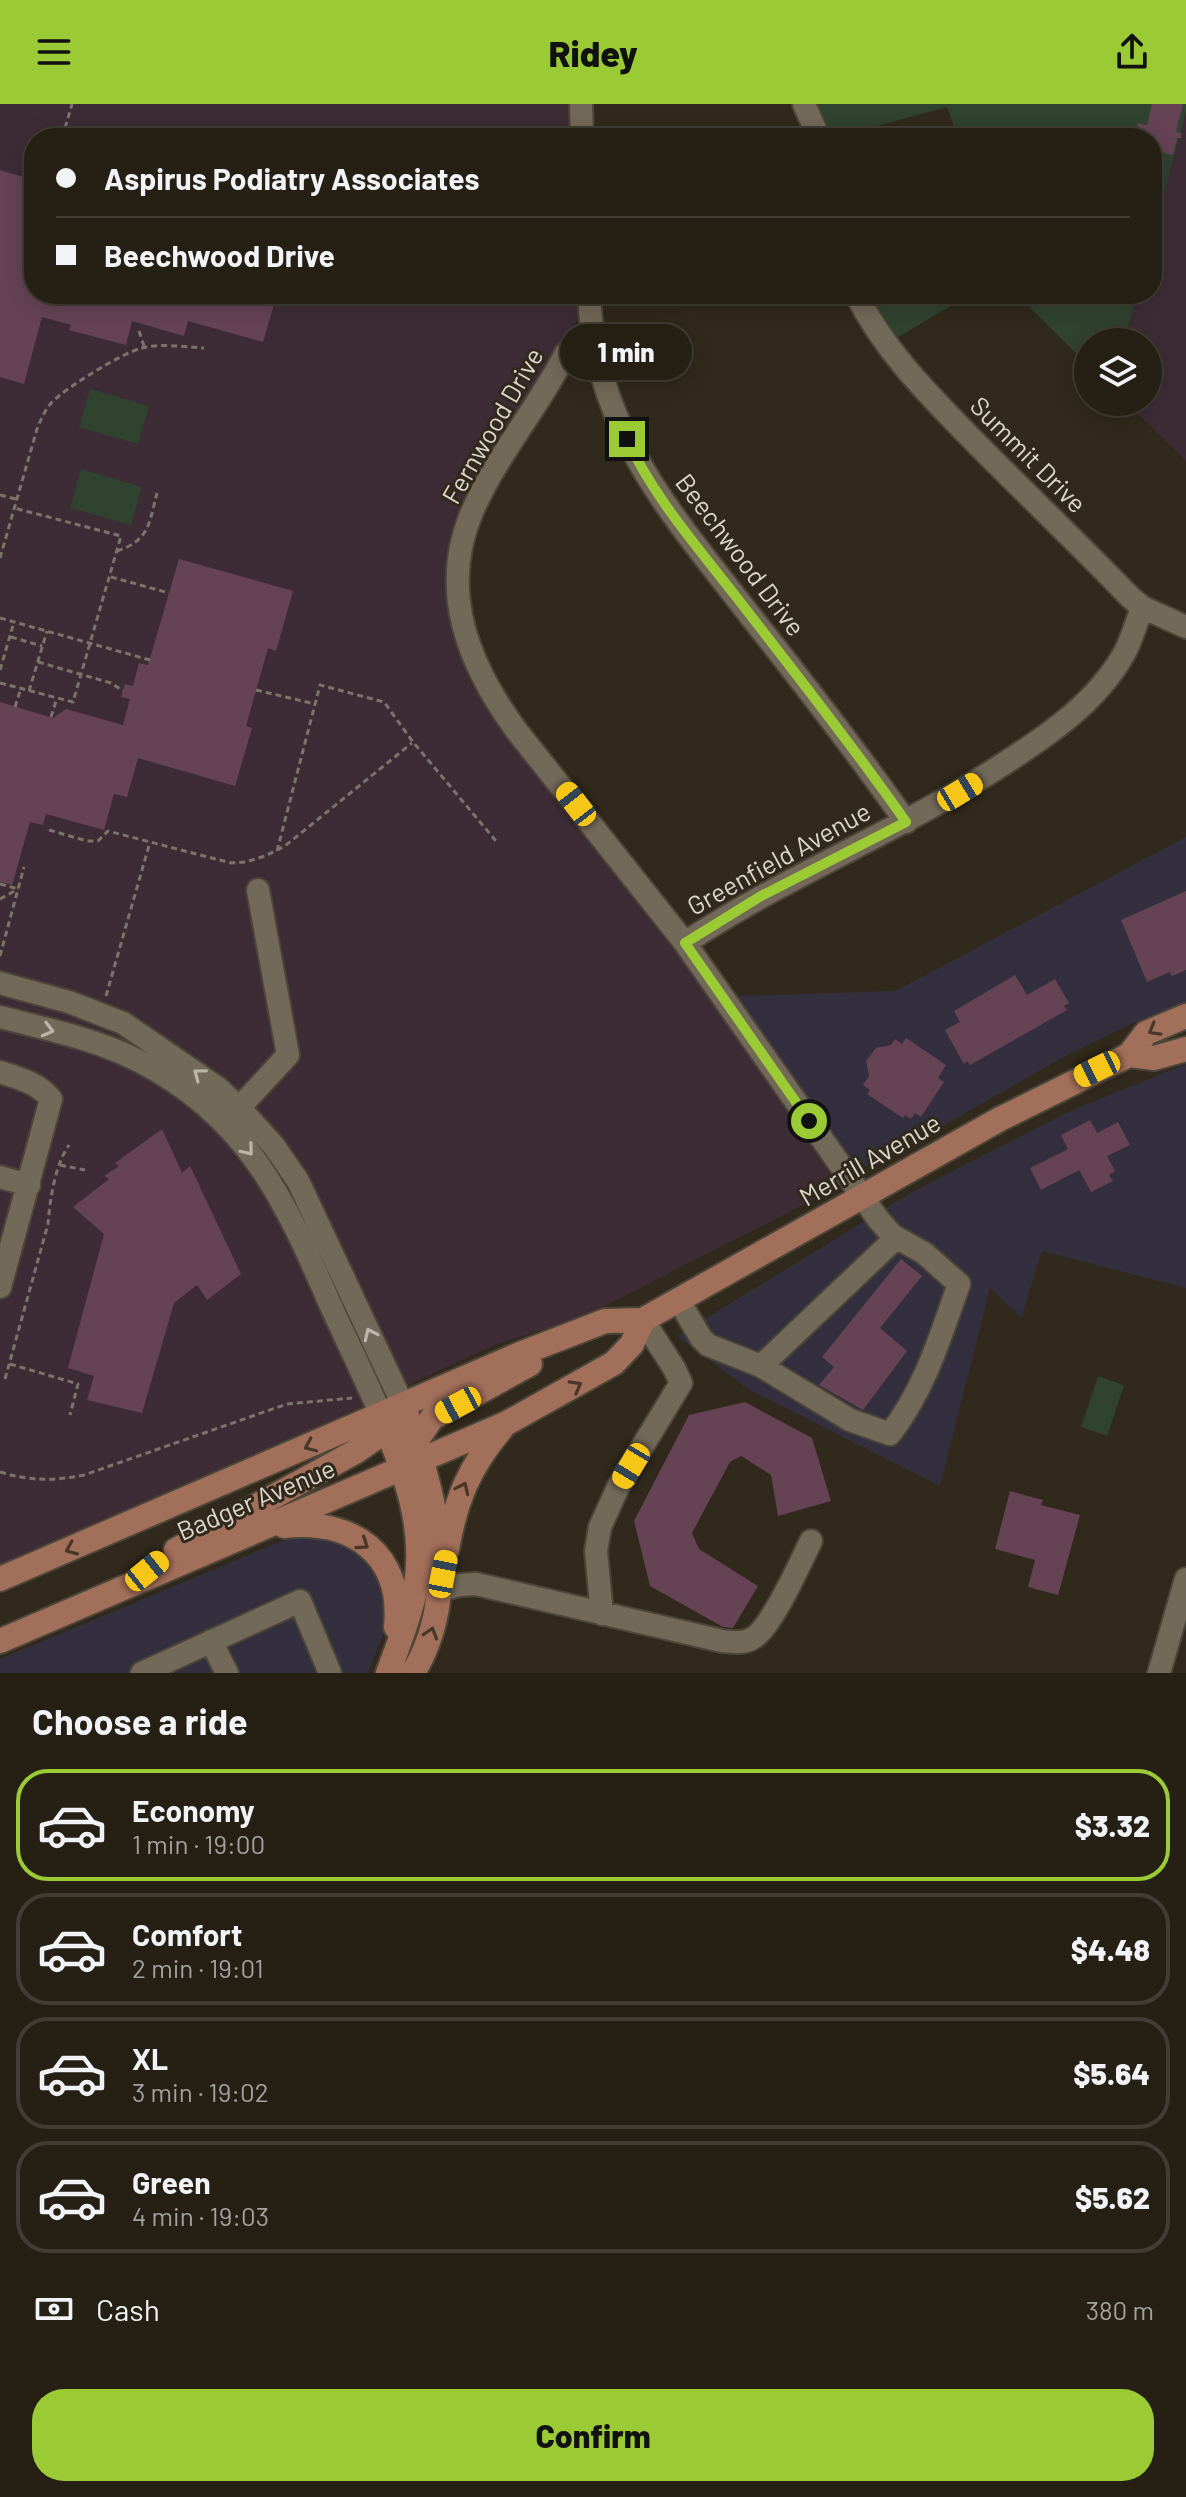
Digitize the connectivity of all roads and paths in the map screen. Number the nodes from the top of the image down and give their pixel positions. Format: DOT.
graph roads {
  1 [pos="72,104"];
  2 [pos="581,104"];
  3 [pos="804,104"];
  4 [pos="65,128"];
  5 [pos="582,128"];
  6 [pos="815,128"];
  7 [pos="590,304"];
  8 [pos="862,304"];
  9 [pos="139,331"];
  10 [pos="593,335"];
  11 [pos="145,347"];
  12 [pos="204,348"];
  13 [pos="157,493"];
  14 [pos="0,495"];
  15 [pos="17,499"];
  16 [pos="14,508"];
  17 [pos="117,551"];
  18 [pos="0,558"];
  19 [pos="109,577"];
  20 [pos="169,593"];
  21 [pos="1142,607"];
  22 [pos="0,618"];
  23 [pos="14,622"];
  24 [pos="1186,627"];
  25 [pos="47,631"];
  26 [pos="10,637"];
  27 [pos="90,643"];
  28 [pos="42,646"];
  29 [pos="150,660"];
  30 [pos="38,662"];
  31 [pos="0,670"];
  32 [pos="81,674"];
  33 [pos="0,683"];
  34 [pos="21,688"];
  35 [pos="256,690"];
  36 [pos="29,691"];
  37 [pos="123,691"];
  38 [pos="57,698"];
  39 [pos="315,704"];
  40 [pos="15,707"];
  41 [pos="51,717"];
  42 [pos="413,742"];
  43 [pos="906,822"];
  44 [pos="49,830"];
  45 [pos="496,841"];
  46 [pos="150,842"];
  47 [pos="277,851"];
  48 [pos="24,867"];
  49 [pos="0,884"];
  50 [pos="18,889"];
  51 [pos="258,890"];
  52 [pos="0,899"];
  53 [pos="685,943"];
  54 [pos="0,956"];
  55 [pos="0,983"];
  56 [pos="104,1004"];
  57 [pos="1186,1016"];
  58 [pos="0,1017"];
  59 [pos="1186,1049"];
  60 [pos="1129,1055"];
  61 [pos="0,1072"];
  62 [pos="232,1116"];
  63 [pos="69,1145"];
  64 [pos="60,1165"];
  65 [pos="85,1170"];
  66 [pos="0,1177"];
  67 [pos="29,1185"];
  68 [pos="861,1197"];
  69 [pos="896,1238"];
  70 [pos="0,1287"];
  71 [pos="679,1301"];
  72 [pos="643,1320"];
  73 [pos="596,1324"];
  74 [pos="10,1364"];
  75 [pos="761,1366"];
  76 [pos="5,1379"];
  77 [pos="352,1398"];
  78 [pos="70,1415"];
  79 [pos="390,1416"];
  80 [pos="507,1423"];
  81 [pos="413,1455"];
  82 [pos="0,1472"];
  83 [pos="262,1528"];
  84 [pos="811,1541"];
  85 [pos="0,1579"];
  86 [pos="1186,1579"];
  87 [pos="129,1585"];
  88 [pos="439,1591"];
  89 [pos="602,1614"];
  90 [pos="0,1641"];
  91 [pos="211,1641"];
  92 [pos="180,1665"];
  93 [pos="142,1673"];
  94 [pos="227,1673"];
  95 [pos="330,1673"];
  96 [pos="388,1673"];
  97 [pos="413,1673"];
  98 [pos="1159,1673"];
  1 -- 4 [label="path"];
  2 -- 5 [label="street"];
  3 -- 6 [label="street"];
  7 -- 10 [label="street, Beechwood Drive"];
  8 -- 21 [label="street, Summit Drive"];
  9 -- 11 [label="path"];
  10 -- 43 [label="street, Beechwood Drive"];
  10 -- 53 [label="street, Fernwood Drive"];
  11 -- 12 [label="path"];
  11 -- 15 [label="path"];
  13 -- 17 [label="path"];
  14 -- 15 [label="path"];
  15 -- 16 [label="path"];
  16 -- 17 [label="path"];
  16 -- 18 [label="path"];
  17 -- 19 [label="path"];
  19 -- 20 [label="path"];
  19 -- 27 [label="path"];
  21 -- 24 [label="street, Summit Drive"];
  21 -- 43 [label="street, Greenfield Avenue"];
  22 -- 23 [label="path"];
  23 -- 25 [label="path"];
  23 -- 26 [label="path"];
  25 -- 27 [label="path"];
  25 -- 28 [label="path"];
  26 -- 28 [label="path"];
  26 -- 31 [label="path"];
  27 -- 29 [label="path"];
  27 -- 32 [label="path"];
  28 -- 30 [label="path"];
  30 -- 32 [label="path"];
  30 -- 36 [label="path"];
  32 -- 37 [label="path"];
  32 -- 38 [label="path"];
  33 -- 34 [label="path"];
  34 -- 36 [label="path"];
  34 -- 40 [label="path"];
  35 -- 39 [label="path"];
  36 -- 38 [label="path"];
  38 -- 41 [label="path"];
  39 -- 42 [label="path"];
  39 -- 47 [label="path"];
  42 -- 45 [label="path"];
  42 -- 47 [label="path"];
  43 -- 53 [label="street, Greenfield Avenue"];
  44 -- 46 [label="path"];
  46 -- 47 [label="path"];
  46 -- 56 [label="path"];
  48 -- 50 [label="path"];
  49 -- 50 [label="path"];
  50 -- 52 [label="path"];
  50 -- 54 [label="path"];
  51 -- 62 [label="street"];
  53 -- 68 [label="street, Fernwood Drive"];
  62 -- 55 [label="street, one-way"];
  57 -- 60 [label="main road, Merrill Avenue, one-way"];
  58 -- 62 [label="street, one-way"];
  59 -- 60 [label="main road, Merrill Avenue"];
  60 -- 68 [label="main road, Merrill Avenue"];
  61 -- 67 [label="street"];
  62 -- 79 [label="street"];
  63 -- 64 [label="path"];
  64 -- 65 [label="path"];
  64 -- 74 [label="path"];
  66 -- 67 [label="street"];
  67 -- 70 [label="street"];
  68 -- 69 [label="street, Fernwood Drive"];
  68 -- 71 [label="main road, Merrill Avenue"];
  69 -- 75 [label="street"];
  69 -- 75 [label="street, Fernwood Drive"];
  71 -- 72 [label="main road, Merrill Avenue"];
  71 -- 75 [label="street"];
  72 -- 73 [label="main road, Merrill Avenue"];
  80 -- 72 [label="main road, one-way"];
  72 -- 89 [label="street"];
  73 -- 79 [label="main road, Merrill Avenue"];
  73 -- 81 [label="main road"];
  74 -- 76 [label="path"];
  74 -- 78 [label="path"];
  77 -- 82 [label="path"];
  79 -- 81 [label="main road"];
  79 -- 85 [label="main road, Badger Avenue, one-way"];
  79 -- 87 [label="main road"];
  80 -- 81 [label="main road"];
  88 -- 80 [label="main road, one-way"];
  81 -- 83 [label="main road, Badger Avenue"];
  81 -- 88 [label="main road"];
  81 -- 96 [label="main road"];
  83 -- 87 [label="main road, Badger Avenue"];
  83 -- 96 [label="main road, one-way"];
  84 -- 89 [label="street"];
  86 -- 98 [label="street"];
  87 -- 90 [label="main road, Badger Avenue"];
  88 -- 89 [label="street"];
  97 -- 88 [label="main road, one-way"];
  91 -- 92 [label="street"];
  91 -- 94 [label="street"];
  91 -- 95 [label="street"];
  92 -- 93 [label="street"];
}
